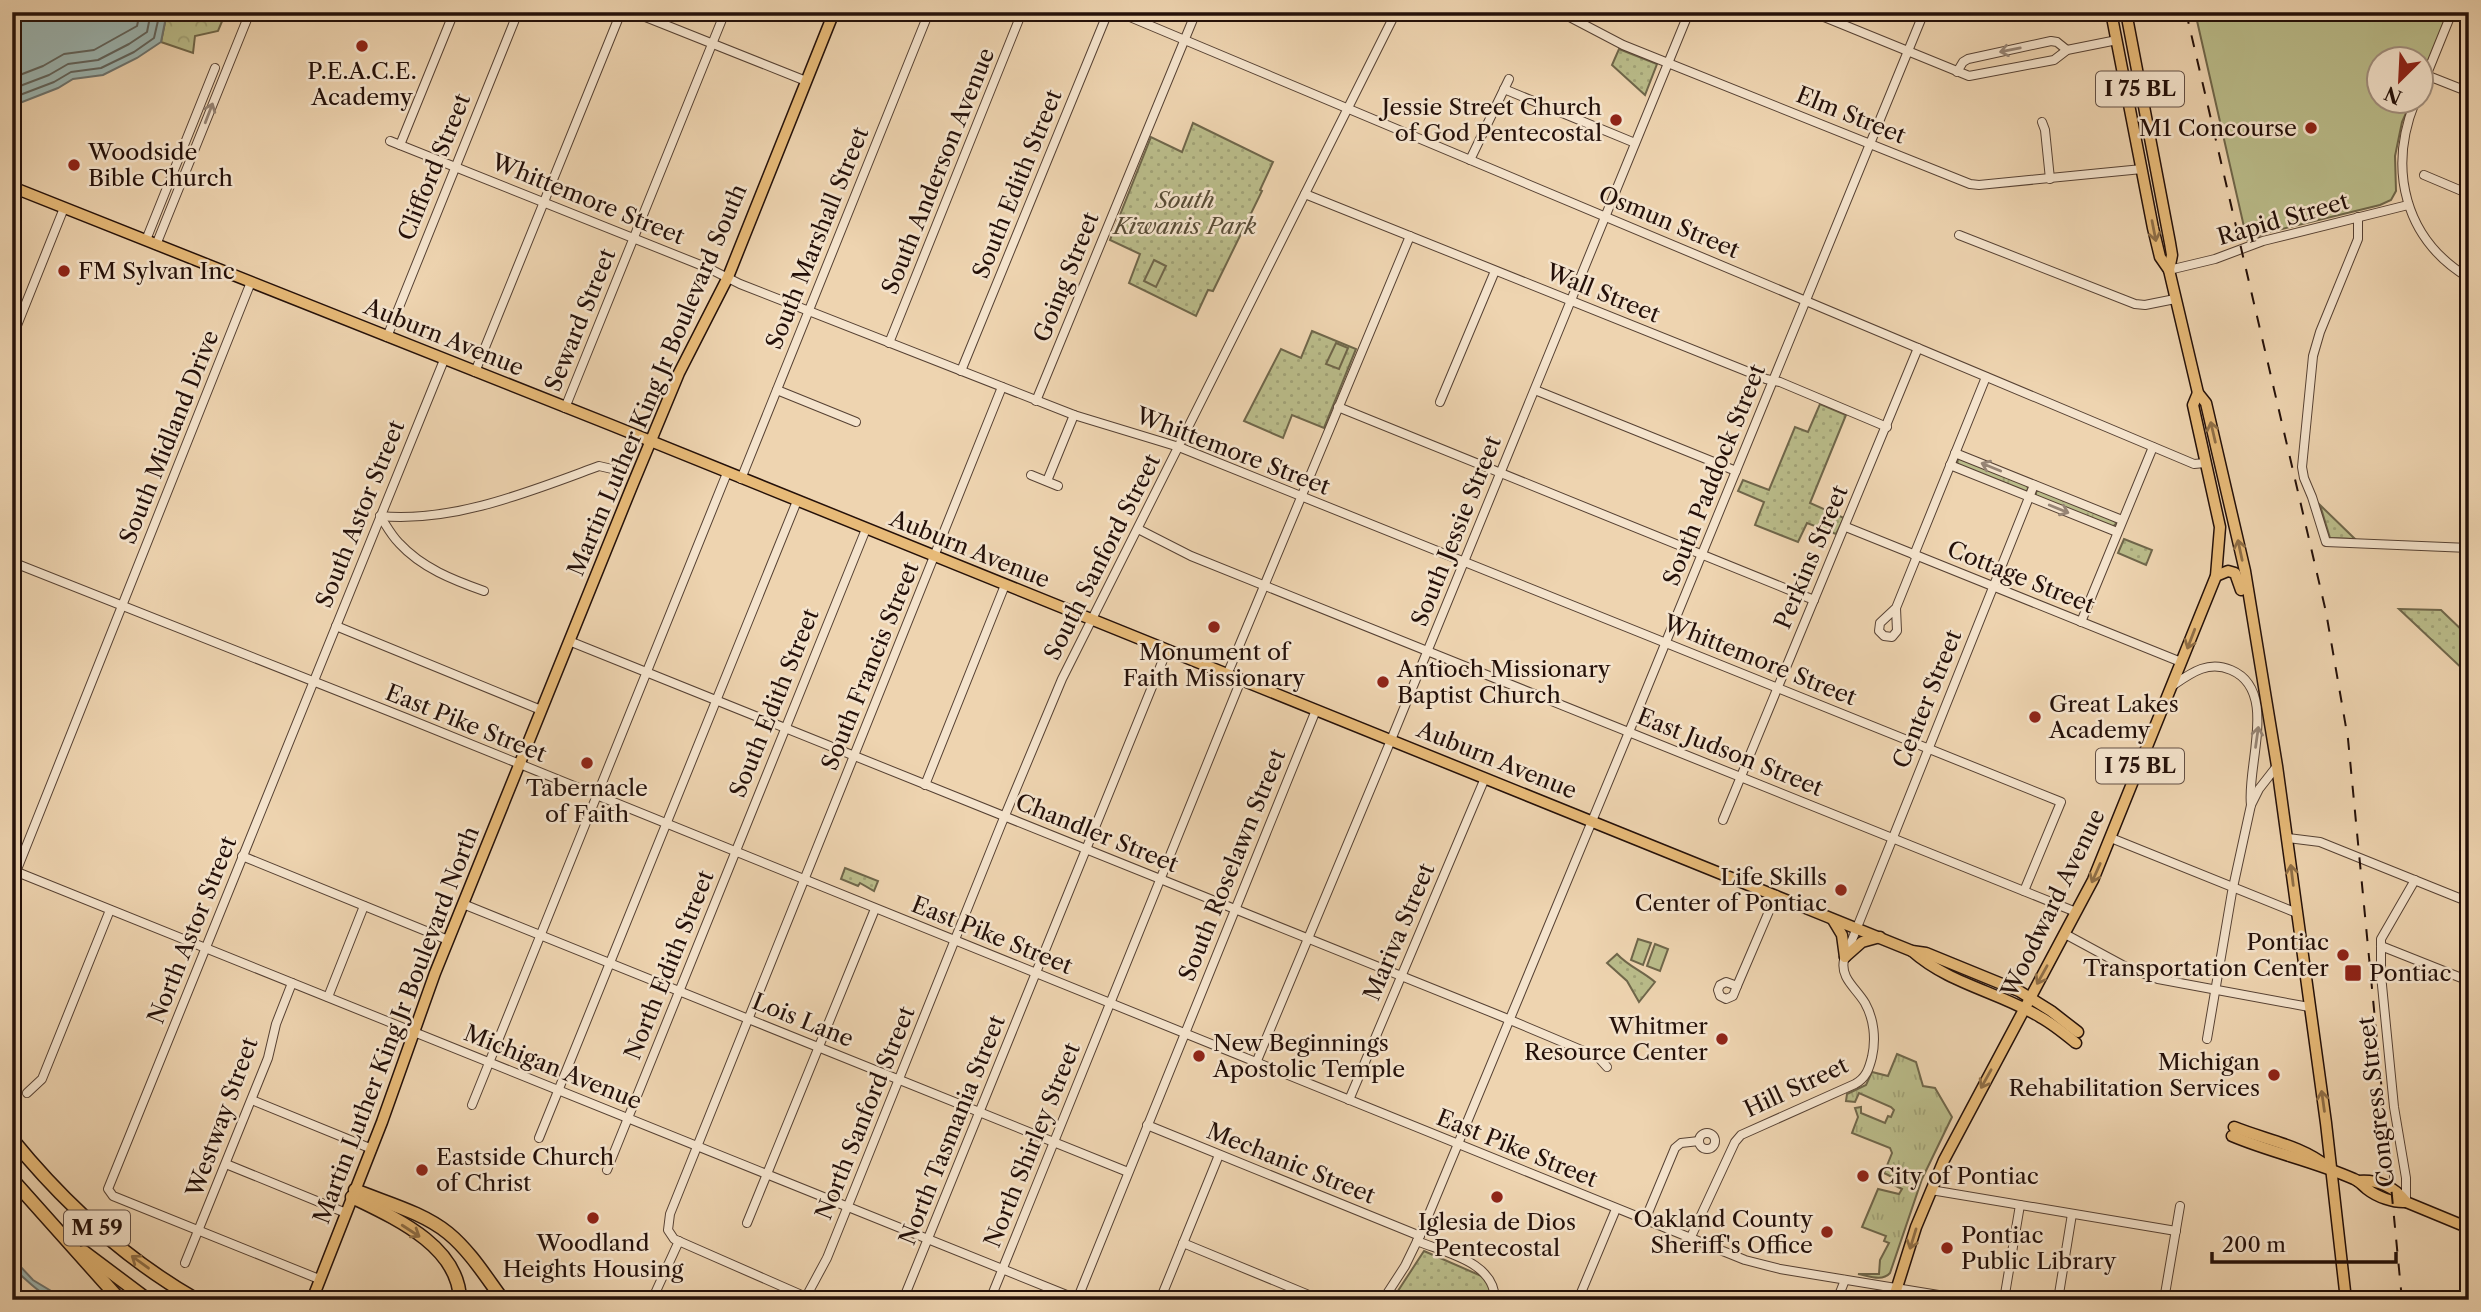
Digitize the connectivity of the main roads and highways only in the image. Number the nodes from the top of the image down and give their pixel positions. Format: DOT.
graph roads {
  1 [pos="834,12"];
  2 [pos="2111,12"];
  3 [pos="2126,12"];
  4 [pos="2117,40"];
  5 [pos="2140,88"];
  6 [pos="12,187"];
  7 [pos="2169,270"];
  8 [pos="2198,393"];
  9 [pos="650,441"];
  10 [pos="2216,576"];
  11 [pos="2255,636"];
  12 [pos="519,765"];
  13 [pos="1831,918"];
  14 [pos="1880,937"];
  15 [pos="1912,951"];
  16 [pos="2009,986"];
  17 [pos="1973,987"];
  18 [pos="2030,998"];
  19 [pos="2024,1009"];
  20 [pos="2233,1131"];
  21 [pos="12,1139"];
  22 [pos="2331,1169"];
  23 [pos="12,1180"];
  24 [pos="354,1194"];
  25 [pos="50,1221"];
  26 [pos="2469,1227"];
  27 [pos="1895,1294"];
  28 [pos="120,1300"];
  29 [pos="148,1300"];
  30 [pos="197,1300"];
  31 [pos="312,1300"];
  32 [pos="460,1300"];
  33 [pos="503,1300"];
  34 [pos="2346,1300"];
  1 -- 9 [label="main road, Martin Luther King Jr Boulevard South"];
  2 -- 4 [label="main road, Woodward Avenue / I 75 BL"];
  3 -- 5 [label="main road, Woodward Avenue / I 75 BL"];
  4 -- 5 [label="main road"];
  4 -- 7 [label="main road, Woodward Avenue / I 75 BL, one-way"];
  5 -- 7 [label="main road, Woodward Avenue / I 75 BL"];
  6 -- 9 [label="main road, Auburn Avenue"];
  7 -- 8 [label="main road, Woodward Avenue / I 75 BL"];
  8 -- 10 [label="main road, Woodward Avenue / I 75 BL"];
  11 -- 8 [label="main road, Woodward Avenue / I 75 BL, one-way"];
  9 -- 12 [label="main road, Martin Luther King Jr Boulevard South"];
  9 -- 13 [label="main road, Auburn Avenue"];
  10 -- 11 [label="main road"];
  10 -- 18 [label="main road, Woodward Avenue / I 75 BL, one-way"];
  22 -- 11 [label="main road, Woodward Avenue / I 75 BL, one-way"];
  12 -- 24 [label="main road, Martin Luther King Jr Boulevard North"];
  13 -- 14 [label="main road, Auburn Avenue"];
  13 -- 14 [label="main road"];
  14 -- 15 [label="main road, Auburn Avenue"];
  15 -- 16 [label="main road, Auburn Avenue"];
  15 -- 17 [label="main road, Auburn Avenue"];
  16 -- 17 [label="main road"];
  16 -- 18 [label="main road, Auburn Avenue"];
  17 -- 19 [label="main road, Auburn Avenue"];
  18 -- 19 [label="main road, Woodward Avenue / I 75 BL"];
  18 -- 19 [label="main road, Auburn Avenue"];
  19 -- 27 [label="main road, Woodward Avenue / I 75 BL, one-way"];
  20 -- 22 [label="main road"];
  30 -- 21 [label="highway, M 59, one-way"];
  22 -- 26 [label="main road"];
  22 -- 34 [label="main road, Woodward Avenue / I 75 BL"];
  23 -- 25 [label="highway, M 59"];
  24 -- 31 [label="main road, Martin Luther King Jr Boulevard North"];
  24 -- 32 [label="highway, one-way"];
  24 -- 33 [label="highway"];
  25 -- 28 [label="highway"];
  25 -- 29 [label="highway, M 59"];
}
